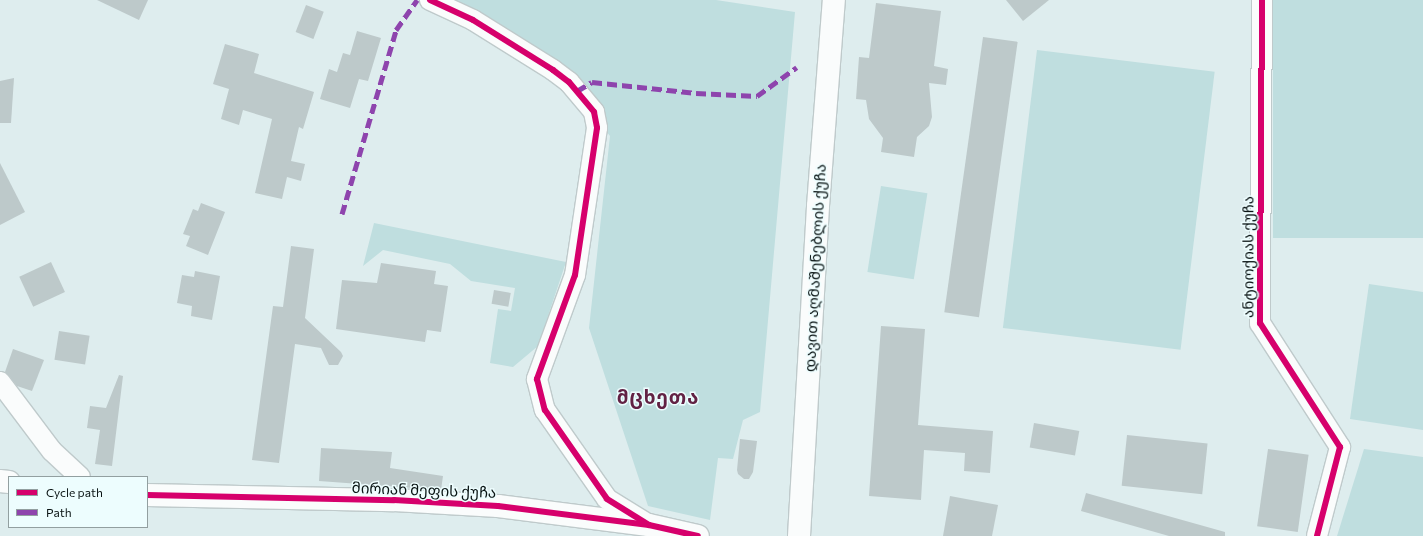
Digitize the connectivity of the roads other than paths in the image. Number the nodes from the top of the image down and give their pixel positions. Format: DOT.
graph roads {
  1 [pos="430,0"];
  2 [pos="834,0"];
  3 [pos="1262,0"];
  4 [pos="0,382"];
  5 [pos="79,476"];
  6 [pos="148,495"];
  7 [pos="649,525"];
  8 [pos="698,536"];
  9 [pos="799,536"];
  10 [pos="1317,536"];
  1 -- 7 [label="street"];
  2 -- 9 [label="street, დავით აღმაშენებლის ქუჩა"];
  3 -- 10 [label="street, ანტიოქიას ქუჩა"];
  4 -- 5 [label="street"];
  6 -- 7 [label="street, მირიან მეფის ქუჩა"];
  7 -- 8 [label="street, მირიან მეფის ქუჩა"];
}
